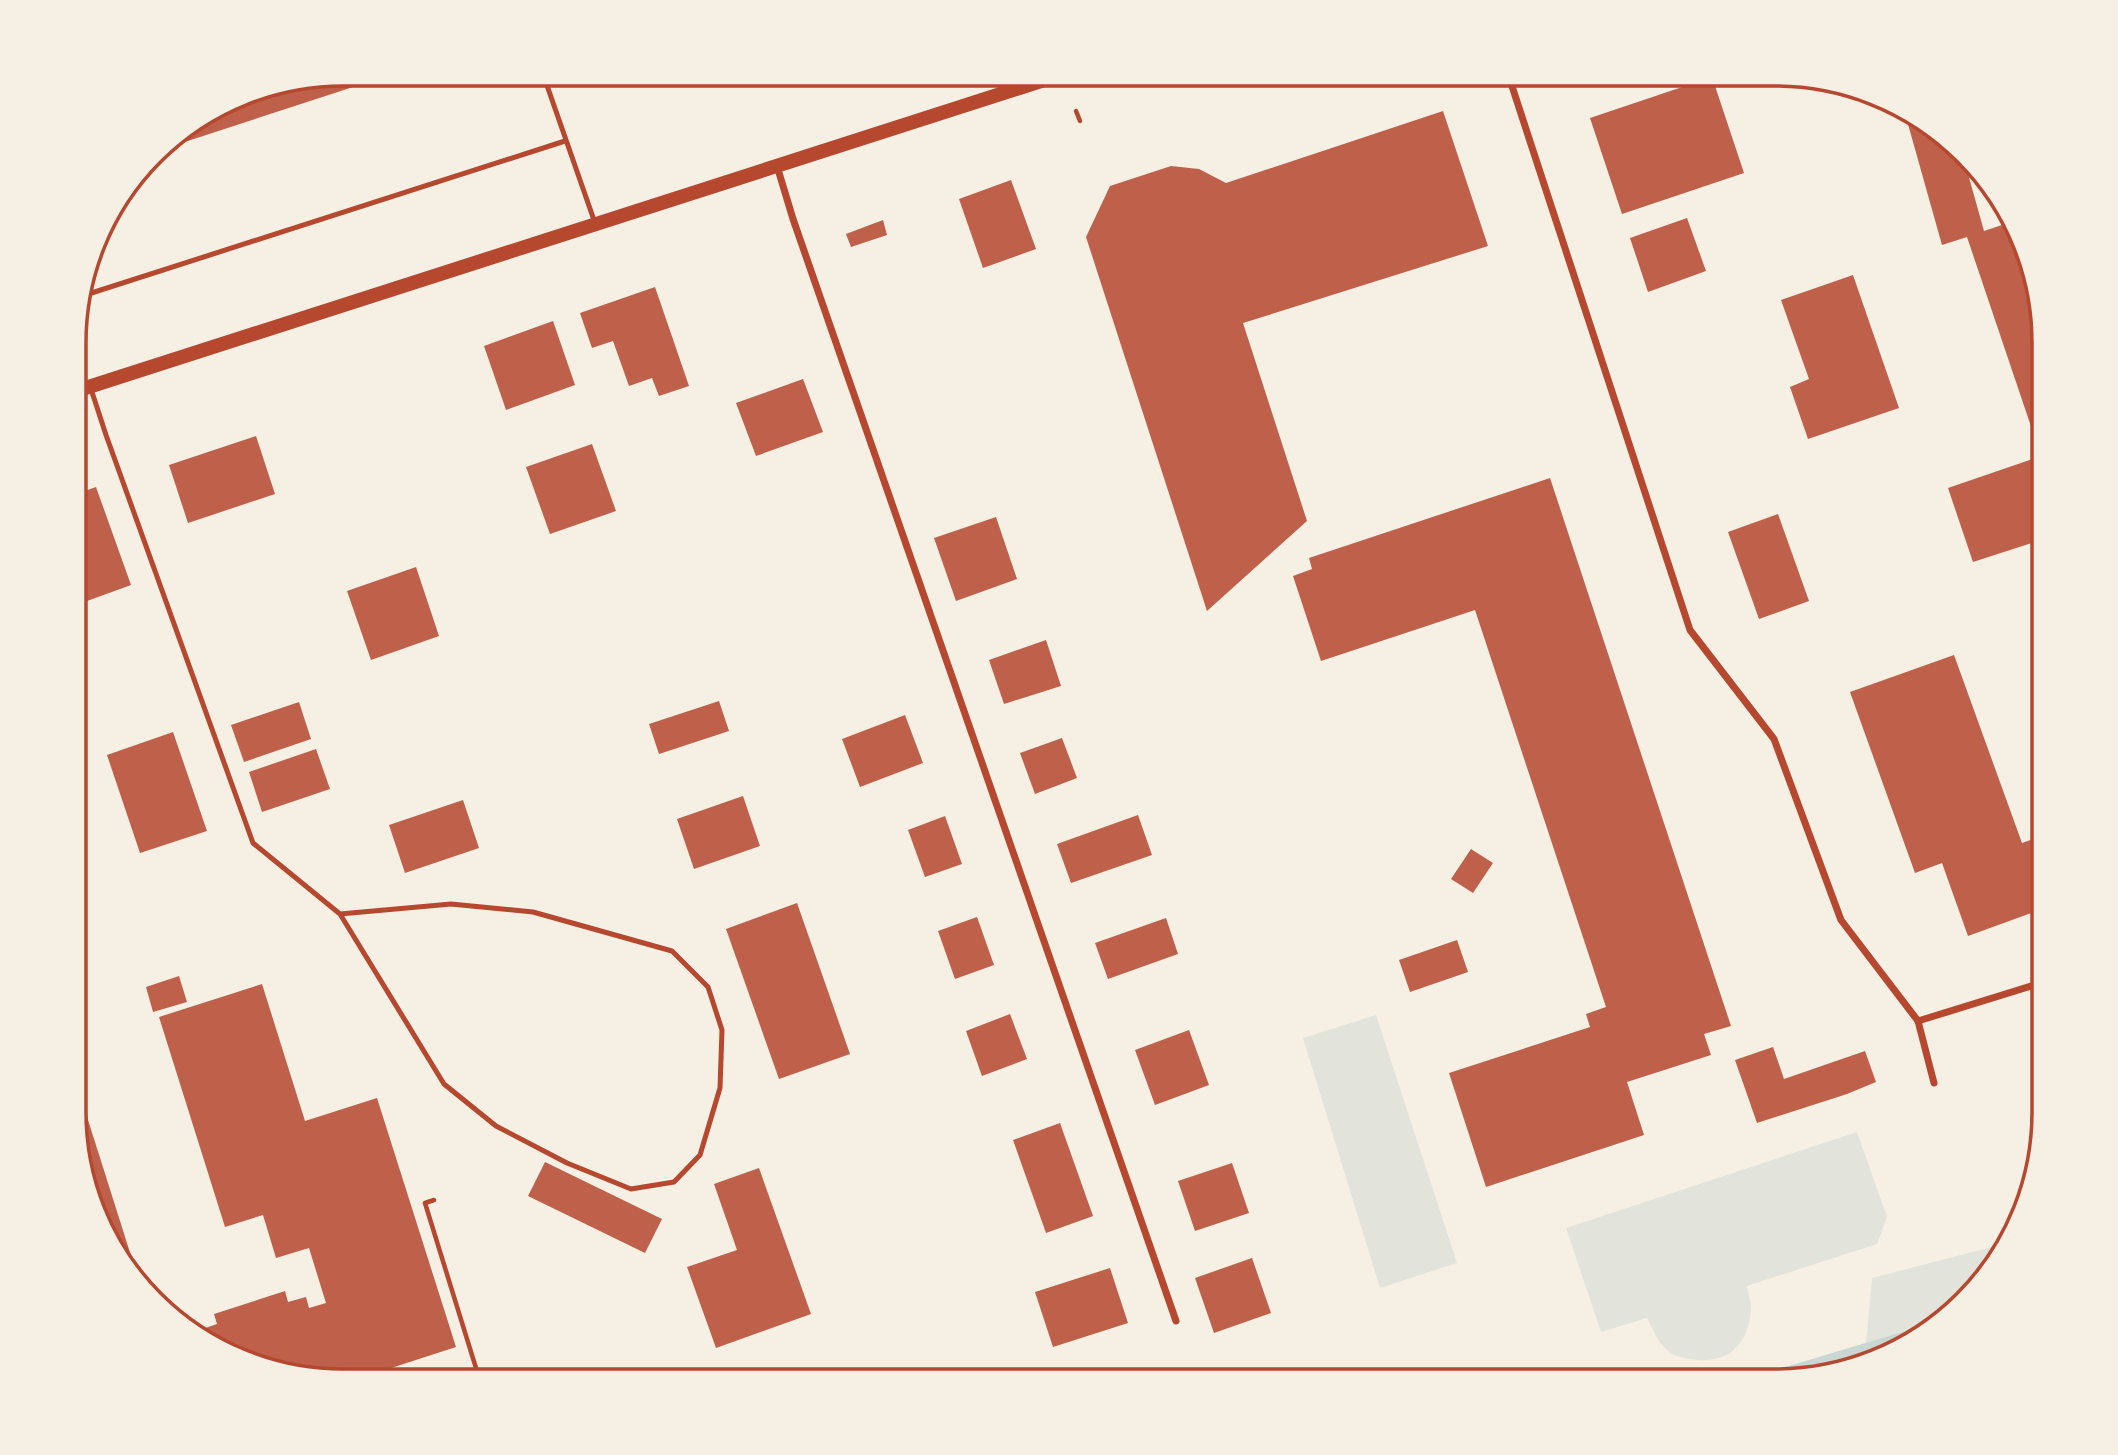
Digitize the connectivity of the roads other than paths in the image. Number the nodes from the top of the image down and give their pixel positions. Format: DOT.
graph roads {
  1 [pos="547,86"];
  2 [pos="1026,86"];
  3 [pos="1512,86"];
  4 [pos="565,141"];
  5 [pos="777,166"];
  6 [pos="595,223"];
  7 [pos="91,293"];
  8 [pos="90,386"];
  9 [pos="86,387"];
  10 [pos="340,914"];
  11 [pos="2032,986"];
  12 [pos="1919,1021"];
  13 [pos="1934,1083"];
  14 [pos="1176,1321"];
  1 -- 4 [label="lane"];
  2 -- 5 [label="main road"];
  3 -- 12 [label="street"];
  4 -- 6 [label="lane"];
  4 -- 7 [label="lane"];
  5 -- 6 [label="main road"];
  5 -- 14 [label="street"];
  6 -- 8 [label="main road"];
  8 -- 9 [label="main road"];
  8 -- 10 [label="lane"];
  10 -- 10 [label="lane"];
  11 -- 12 [label="street"];
  12 -- 13 [label="street"];
}
